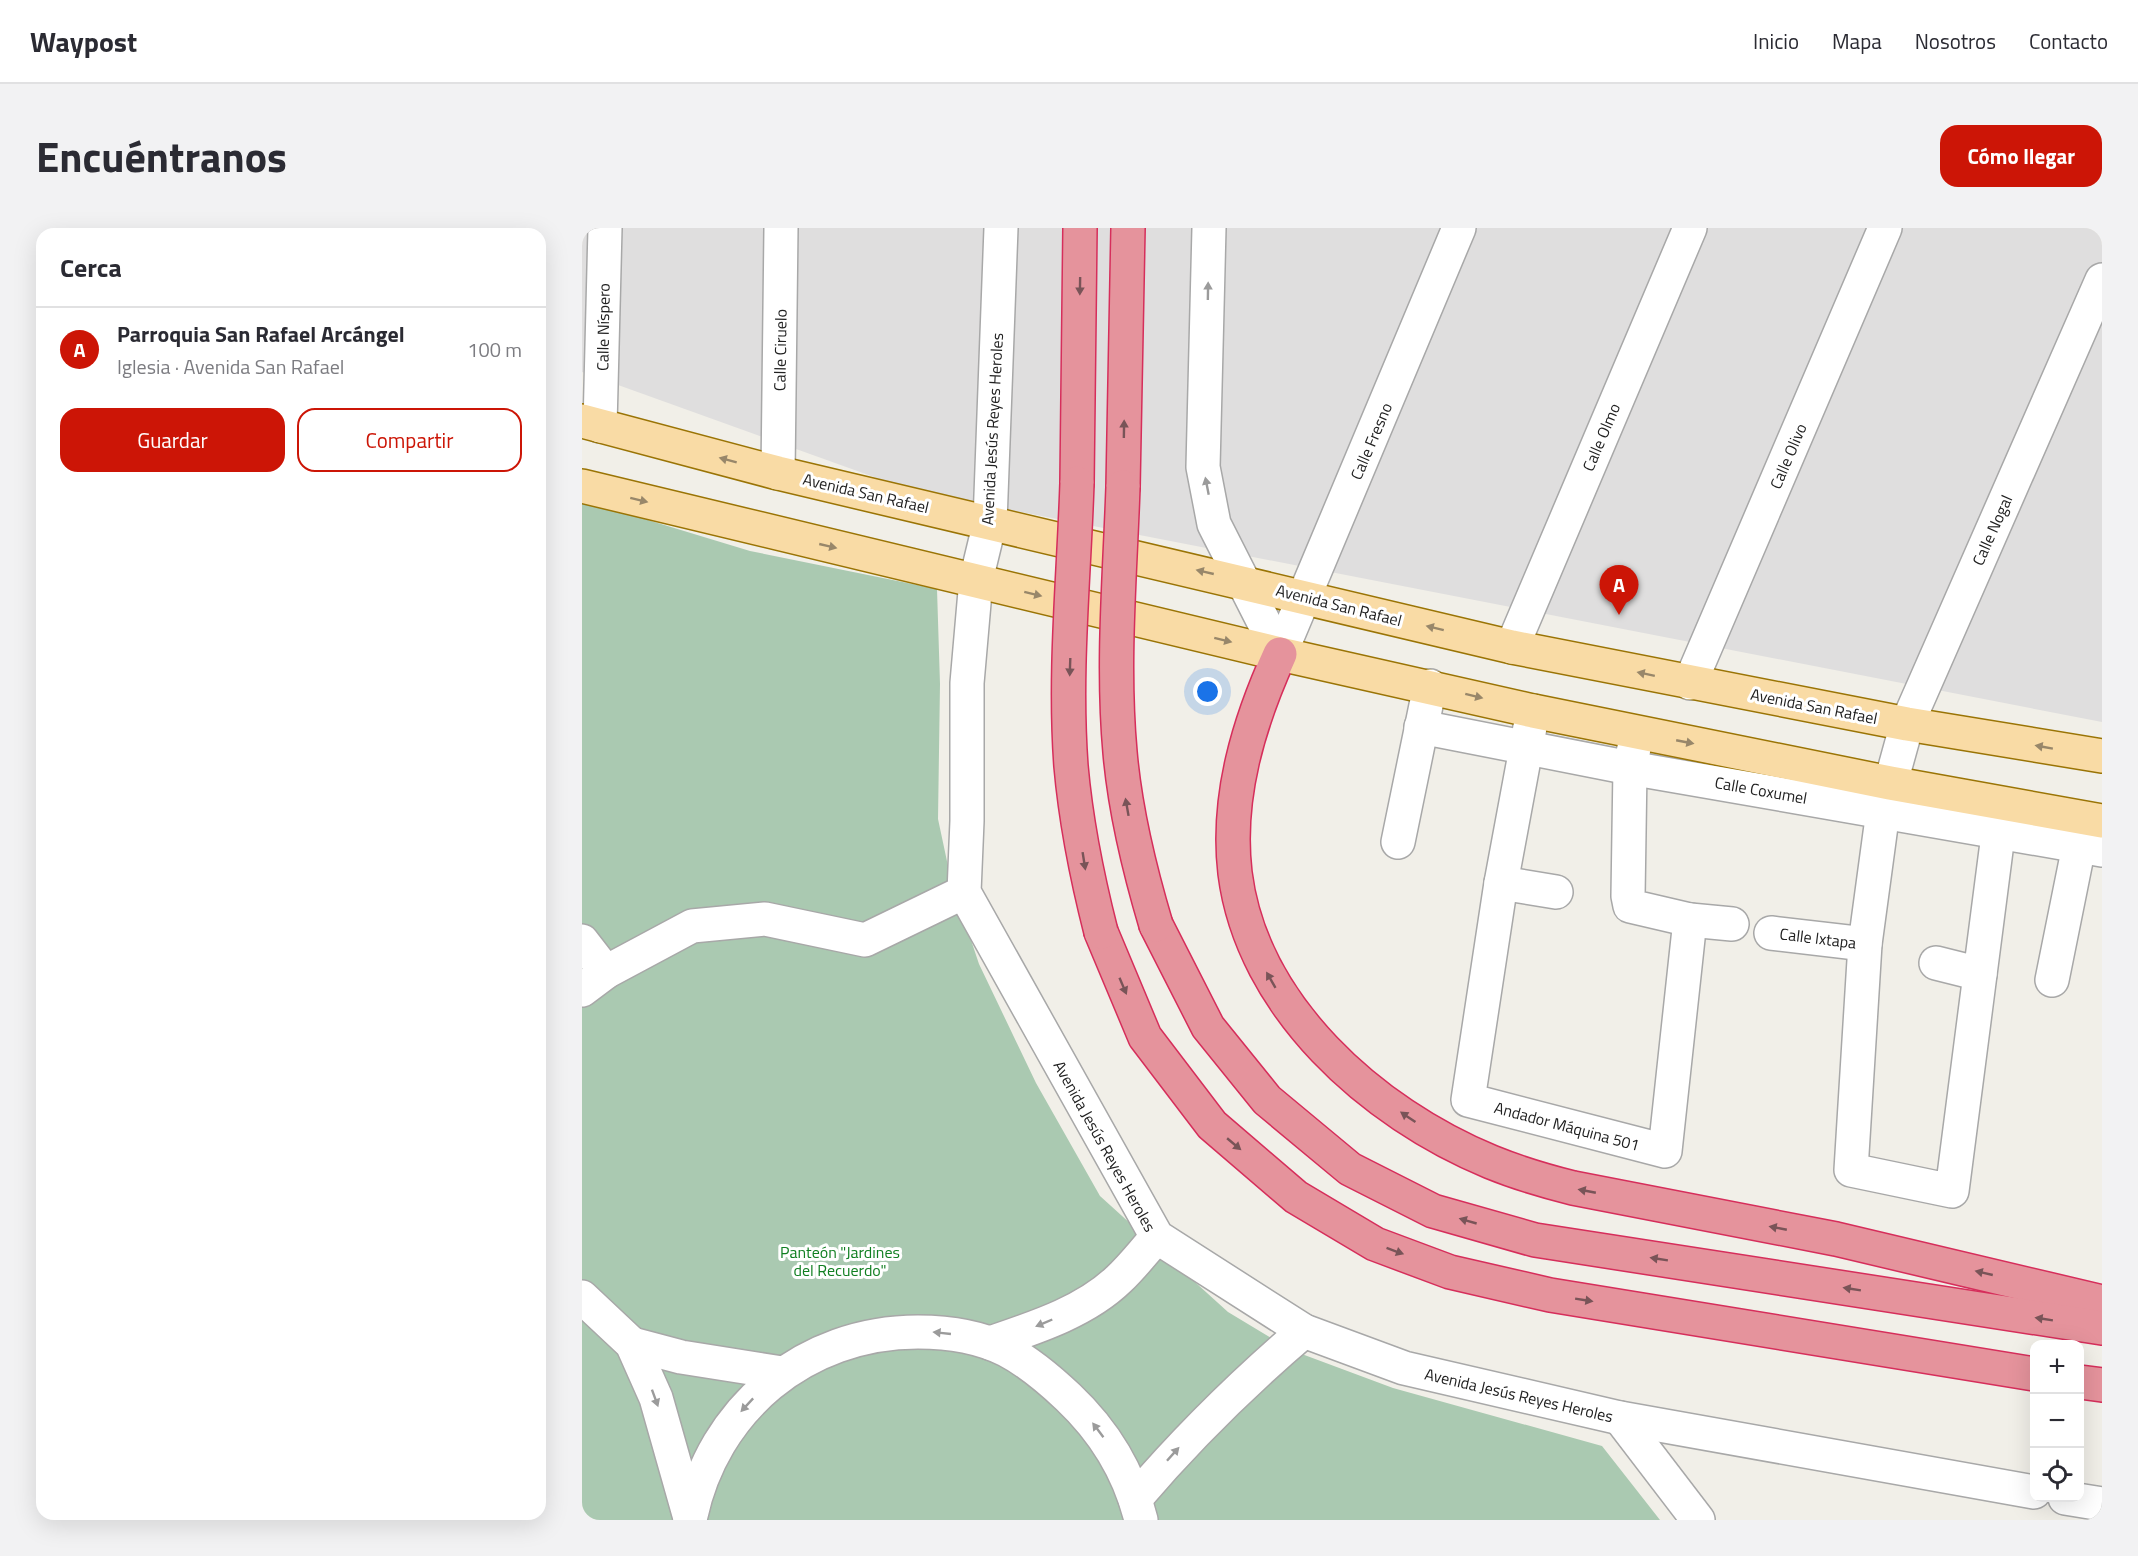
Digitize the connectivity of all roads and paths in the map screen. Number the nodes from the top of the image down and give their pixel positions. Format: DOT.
graph roads {
  1 [pos="605,228"];
  2 [pos="781,228"];
  3 [pos="1001,228"];
  4 [pos="1080,228"];
  5 [pos="1128,228"];
  6 [pos="1209,228"];
  7 [pos="1459,228"];
  8 [pos="1690,228"];
  9 [pos="1885,228"];
  10 [pos="2102,280"];
  11 [pos="591,424"];
  12 [pos="778,473"];
  13 [pos="582,486"];
  14 [pos="990,522"];
  15 [pos="976,580"];
  16 [pos="1243,581"];
  17 [pos="1306,597"];
  18 [pos="1512,647"];
  19 [pos="1280,654"];
  20 [pos="1690,683"];
  21 [pos="1430,686"];
  22 [pos="1533,711"];
  23 [pos="1906,723"];
  24 [pos="1421,727"];
  25 [pos="1637,732"];
  26 [pos="1525,746"];
  27 [pos="2100,752"];
  28 [pos="1630,768"];
  29 [pos="1886,797"];
  30 [pos="2000,818"];
  31 [pos="2092,834"];
  32 [pos="1398,842"];
  33 [pos="1501,882"];
  34 [pos="964,892"];
  35 [pos="1556,892"];
  36 [pos="1690,920"];
  37 [pos="1732,924"];
  38 [pos="1772,933"];
  39 [pos="582,941"];
  40 [pos="1865,944"];
  41 [pos="1936,963"];
  42 [pos="1980,974"];
  43 [pos="2052,980"];
  44 [pos="594,981"];
  45 [pos="1157,1238"];
  46 [pos="582,1297"];
  47 [pos="2102,1302"];
  48 [pos="2102,1328"];
  49 [pos="1304,1331"];
  50 [pos="990,1343"];
  51 [pos="632,1344"];
  52 [pos="782,1373"];
  53 [pos="2030,1373"];
  54 [pos="2084,1383"];
  55 [pos="2102,1385"];
  56 [pos="1620,1418"];
  57 [pos="2030,1491"];
  58 [pos="2084,1501"];
  59 [pos="2102,1504"];
  60 [pos="1138,1509"];
  61 [pos="690,1519"];
  62 [pos="1698,1520"];
  1 -- 11 [label="street, Calle Níspero"];
  2 -- 12 [label="street, Calle Ciruelo"];
  3 -- 14 [label="street, Avenida Jesús Reyes Heroles"];
  4 -- 53 [label="highway, one-way, bridge"];
  48 -- 5 [label="highway, one-way, bridge"];
  16 -- 6 [label="street, one-way"];
  7 -- 17 [label="street, Calle Fresno"];
  8 -- 18 [label="street, Calle Olmo"];
  9 -- 20 [label="street, Calle Olivo"];
  10 -- 23 [label="street, Calle Nogal"];
  12 -- 11 [label="main road, Avenida San Rafael, one-way"];
  12 -- 14 [label="main road, Avenida San Rafael"];
  13 -- 15 [label="main road, one-way"];
  14 -- 15 [label="street, Avenida Jesús Reyes Heroles"];
  16 -- 14 [label="main road, Avenida San Rafael, one-way"];
  15 -- 19 [label="main road, one-way"];
  15 -- 34 [label="street, Avenida Jesús Reyes Heroles"];
  16 -- 17 [label="main road, Avenida San Rafael"];
  16 -- 19 [label="street"];
  18 -- 17 [label="main road, Avenida San Rafael, one-way"];
  17 -- 19 [label="street, Calle Fresno"];
  20 -- 18 [label="main road, Avenida San Rafael, one-way"];
  19 -- 21 [label="main road"];
  47 -- 19 [label="highway, one-way"];
  20 -- 23 [label="main road, Avenida San Rafael"];
  21 -- 22 [label="main road, one-way"];
  21 -- 24 [label="street"];
  22 -- 25 [label="main road"];
  22 -- 26 [label="street"];
  27 -- 23 [label="main road, Avenida San Rafael, one-way"];
  23 -- 29 [label="street, Calle Nogal"];
  24 -- 26 [label="street, Calle Coxumel"];
  24 -- 32 [label="street"];
  25 -- 28 [label="street"];
  25 -- 29 [label="main road, one-way"];
  26 -- 28 [label="street, Calle Coxumel"];
  26 -- 33 [label="street"];
  28 -- 29 [label="street, Calle Coxumel"];
  28 -- 36 [label="street"];
  29 -- 30 [label="main road"];
  29 -- 40 [label="street, Calle Nogal"];
  30 -- 31 [label="main road"];
  30 -- 42 [label="street"];
  31 -- 43 [label="street"];
  33 -- 35 [label="street"];
  33 -- 36 [label="street, Andador Máquina 501"];
  34 -- 44 [label="street"];
  34 -- 45 [label="street, Avenida Jesús Reyes Heroles"];
  36 -- 37 [label="street"];
  38 -- 40 [label="street, Calle Ixtapa"];
  39 -- 44 [label="street"];
  40 -- 42 [label="street, Calle Nogal"];
  41 -- 42 [label="street"];
  45 -- 49 [label="street, Avenida Jesús Reyes Heroles"];
  45 -- 50 [label="street, one-way"];
  46 -- 51 [label="street"];
  49 -- 56 [label="street, Avenida Jesús Reyes Heroles"];
  60 -- 49 [label="street, one-way"];
  50 -- 52 [label="street, one-way"];
  60 -- 50 [label="street, one-way"];
  51 -- 52 [label="street"];
  51 -- 61 [label="street, one-way"];
  52 -- 61 [label="street, one-way"];
  54 -- 55 [label="highway"];
  56 -- 57 [label="street, Avenida Jesús Reyes Heroles"];
  56 -- 62 [label="street"];
  58 -- 59 [label="street"];
}
